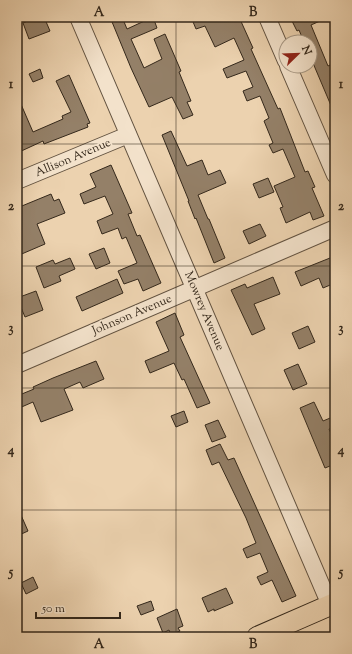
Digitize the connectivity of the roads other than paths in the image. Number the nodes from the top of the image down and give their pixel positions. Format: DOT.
graph roads {
  1 [pos="78,17"];
  2 [pos="267,17"];
  3 [pos="278,42"];
  4 [pos="291,74"];
  5 [pos="128,135"];
  6 [pos="335,175"];
  7 [pos="17,181"];
  8 [pos="335,228"];
  9 [pos="194,289"];
  10 [pos="17,365"];
  11 [pos="332,604"];
  12 [pos="257,637"];
  1 -- 5 [label="street, Mowrey Avenue"];
  2 -- 3 [label="street"];
  4 -- 6 [label="street"];
  5 -- 7 [label="street, Allison Avenue"];
  5 -- 9 [label="street, Mowrey Avenue"];
  8 -- 9 [label="street, Johnson Avenue"];
  9 -- 10 [label="street, Johnson Avenue"];
  9 -- 11 [label="street, Mowrey Avenue"];
  11 -- 12 [label="main road"];
}
